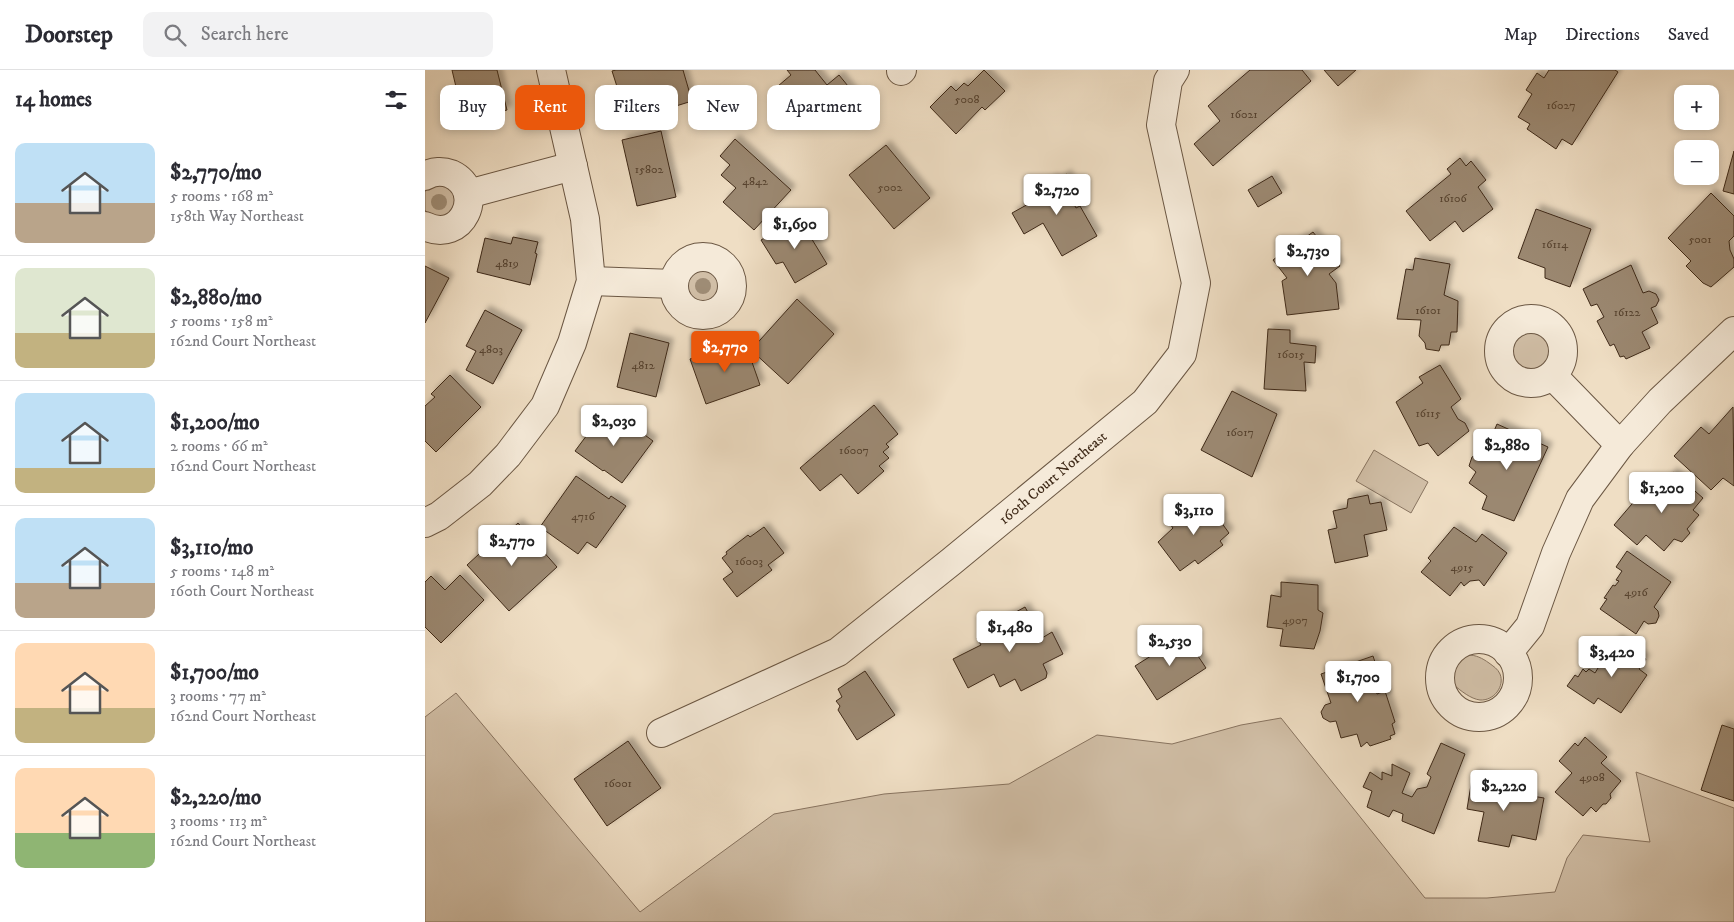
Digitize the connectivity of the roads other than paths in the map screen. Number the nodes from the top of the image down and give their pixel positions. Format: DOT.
graph roads {
  1 [pos="551,70"];
  2 [pos="1175,70"];
  3 [pos="573,166"];
  4 [pos="425,176"];
  5 [pos="468,194"];
  6 [pos="425,226"];
  7 [pos="591,281"];
  8 [pos="674,284"];
  9 [pos="1733,333"];
  10 [pos="1553,376"];
  11 [pos="1620,445"];
  12 [pos="425,523"];
  13 [pos="1508,653"];
  14 [pos="661,733"];
  1 -- 3 [label="street"];
  2 -- 14 [label="street, 160th Court Northeast"];
  3 -- 5 [label="street"];
  3 -- 7 [label="street"];
  4 -- 5 [label="street"];
  5 -- 6 [label="street"];
  7 -- 8 [label="street"];
  7 -- 12 [label="street"];
  9 -- 11 [label="street"];
  10 -- 11 [label="street"];
  11 -- 13 [label="street"];
}
